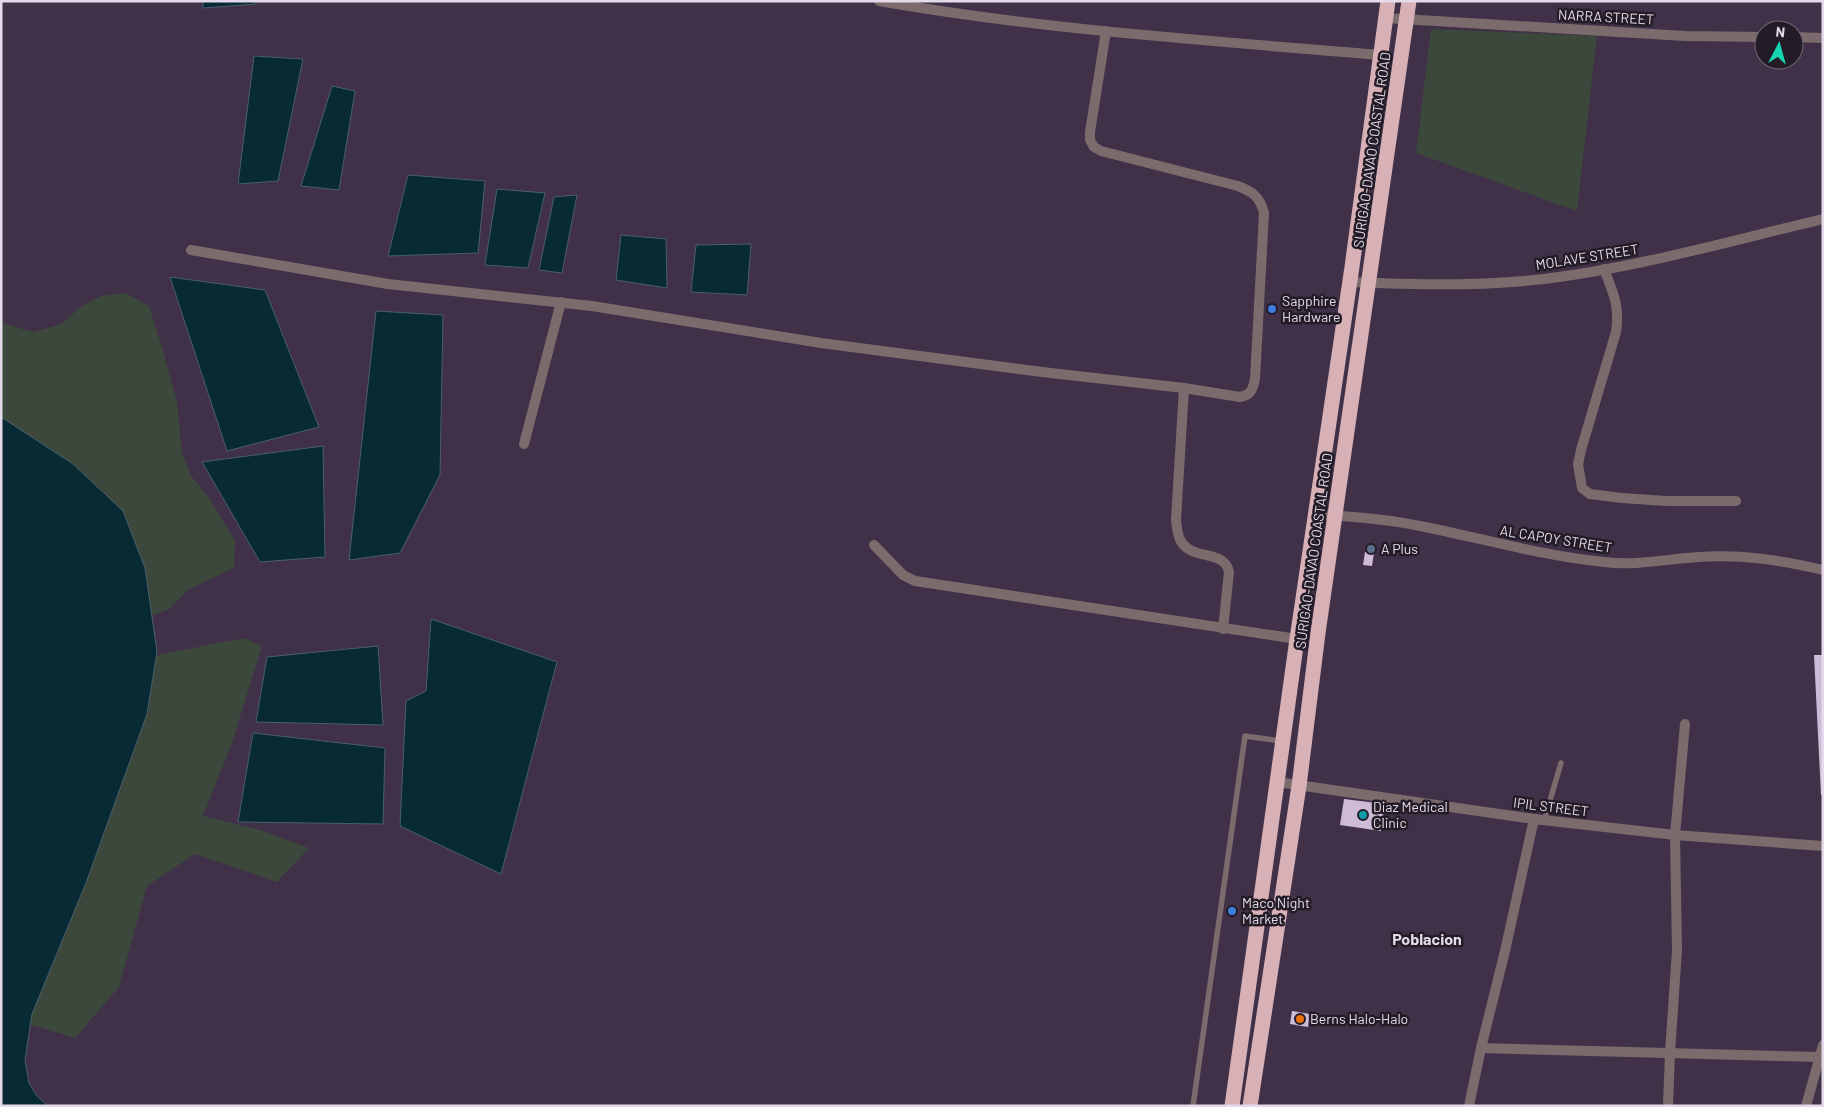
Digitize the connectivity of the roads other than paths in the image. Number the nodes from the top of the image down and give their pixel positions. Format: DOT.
graph roads {
  1 [pos="880,1"];
  2 [pos="1388,1"];
  3 [pos="1409,1"];
  4 [pos="1386,18"];
  5 [pos="1406,19"];
  6 [pos="1106,31"];
  7 [pos="1754,37"];
  8 [pos="1804,38"];
  9 [pos="1823,38"];
  10 [pos="1381,55"];
  11 [pos="1823,219"];
  12 [pos="191,250"];
  13 [pos="1604,269"];
  14 [pos="1350,282"];
  15 [pos="1369,283"];
  16 [pos="561,302"];
  17 [pos="1184,388"];
  18 [pos="524,444"];
  19 [pos="1736,501"];
  20 [pos="1316,514"];
  21 [pos="1335,516"];
  22 [pos="874,545"];
  23 [pos="1823,570"];
  24 [pos="1223,629"];
  25 [pos="1297,639"];
  26 [pos="1685,724"];
  27 [pos="1283,741"];
  28 [pos="1561,763"];
  29 [pos="1277,782"];
  30 [pos="1299,786"];
  31 [pos="1539,820"];
  32 [pos="1676,835"];
  33 [pos="1823,846"];
  34 [pos="1823,1045"];
  35 [pos="1481,1048"];
  36 [pos="1670,1053"];
  37 [pos="1819,1057"];
  38 [pos="1193,1106"];
  39 [pos="1232,1106"];
  40 [pos="1250,1106"];
  41 [pos="1469,1106"];
  42 [pos="1668,1106"];
  43 [pos="1806,1106"];
  1 -- 6 [label="street"];
  2 -- 4 [label="highway, SURIGAO-DAVAO COASTAL ROAD"];
  3 -- 5 [label="highway, SURIGAO-DAVAO COASTAL ROAD"];
  4 -- 5 [label="street, NARRA STREET"];
  4 -- 10 [label="highway, SURIGAO-DAVAO COASTAL ROAD"];
  5 -- 7 [label="street, NARRA STREET"];
  5 -- 15 [label="highway, SURIGAO-DAVAO COASTAL ROAD"];
  6 -- 10 [label="street"];
  6 -- 17 [label="street"];
  8 -- 9 [label="street"];
  10 -- 14 [label="highway, SURIGAO-DAVAO COASTAL ROAD"];
  11 -- 13 [label="street, MOLAVE STREET"];
  12 -- 16 [label="street"];
  13 -- 15 [label="street, MOLAVE STREET"];
  13 -- 19 [label="street"];
  14 -- 15 [label="street, MOLAVE STREET"];
  14 -- 20 [label="highway, SURIGAO-DAVAO COASTAL ROAD"];
  15 -- 21 [label="highway, SURIGAO-DAVAO COASTAL ROAD"];
  16 -- 17 [label="street"];
  16 -- 18 [label="street"];
  17 -- 24 [label="street"];
  20 -- 21 [label="street, AL CAPOY STREET"];
  20 -- 25 [label="highway, SURIGAO-DAVAO COASTAL ROAD"];
  21 -- 23 [label="street, AL CAPOY STREET"];
  21 -- 30 [label="highway, SURIGAO-DAVAO COASTAL ROAD"];
  22 -- 24 [label="street"];
  24 -- 25 [label="street"];
  25 -- 27 [label="highway, SURIGAO-DAVAO COASTAL ROAD"];
  26 -- 32 [label="street"];
  27 -- 29 [label="highway, SURIGAO-DAVAO COASTAL ROAD"];
  27 -- 38 [label="lane"];
  28 -- 31 [label="lane"];
  29 -- 30 [label="street, IPIL STREET"];
  29 -- 39 [label="highway, SURIGAO-DAVAO COASTAL ROAD"];
  30 -- 31 [label="street, IPIL STREET"];
  30 -- 40 [label="highway, SURIGAO-DAVAO COASTAL ROAD"];
  31 -- 32 [label="street, IPIL STREET"];
  31 -- 35 [label="street"];
  32 -- 33 [label="street, IPIL STREET"];
  32 -- 36 [label="street"];
  34 -- 37 [label="street"];
  35 -- 36 [label="street"];
  35 -- 41 [label="street"];
  36 -- 37 [label="street"];
  36 -- 42 [label="street"];
  37 -- 43 [label="street"];
}
